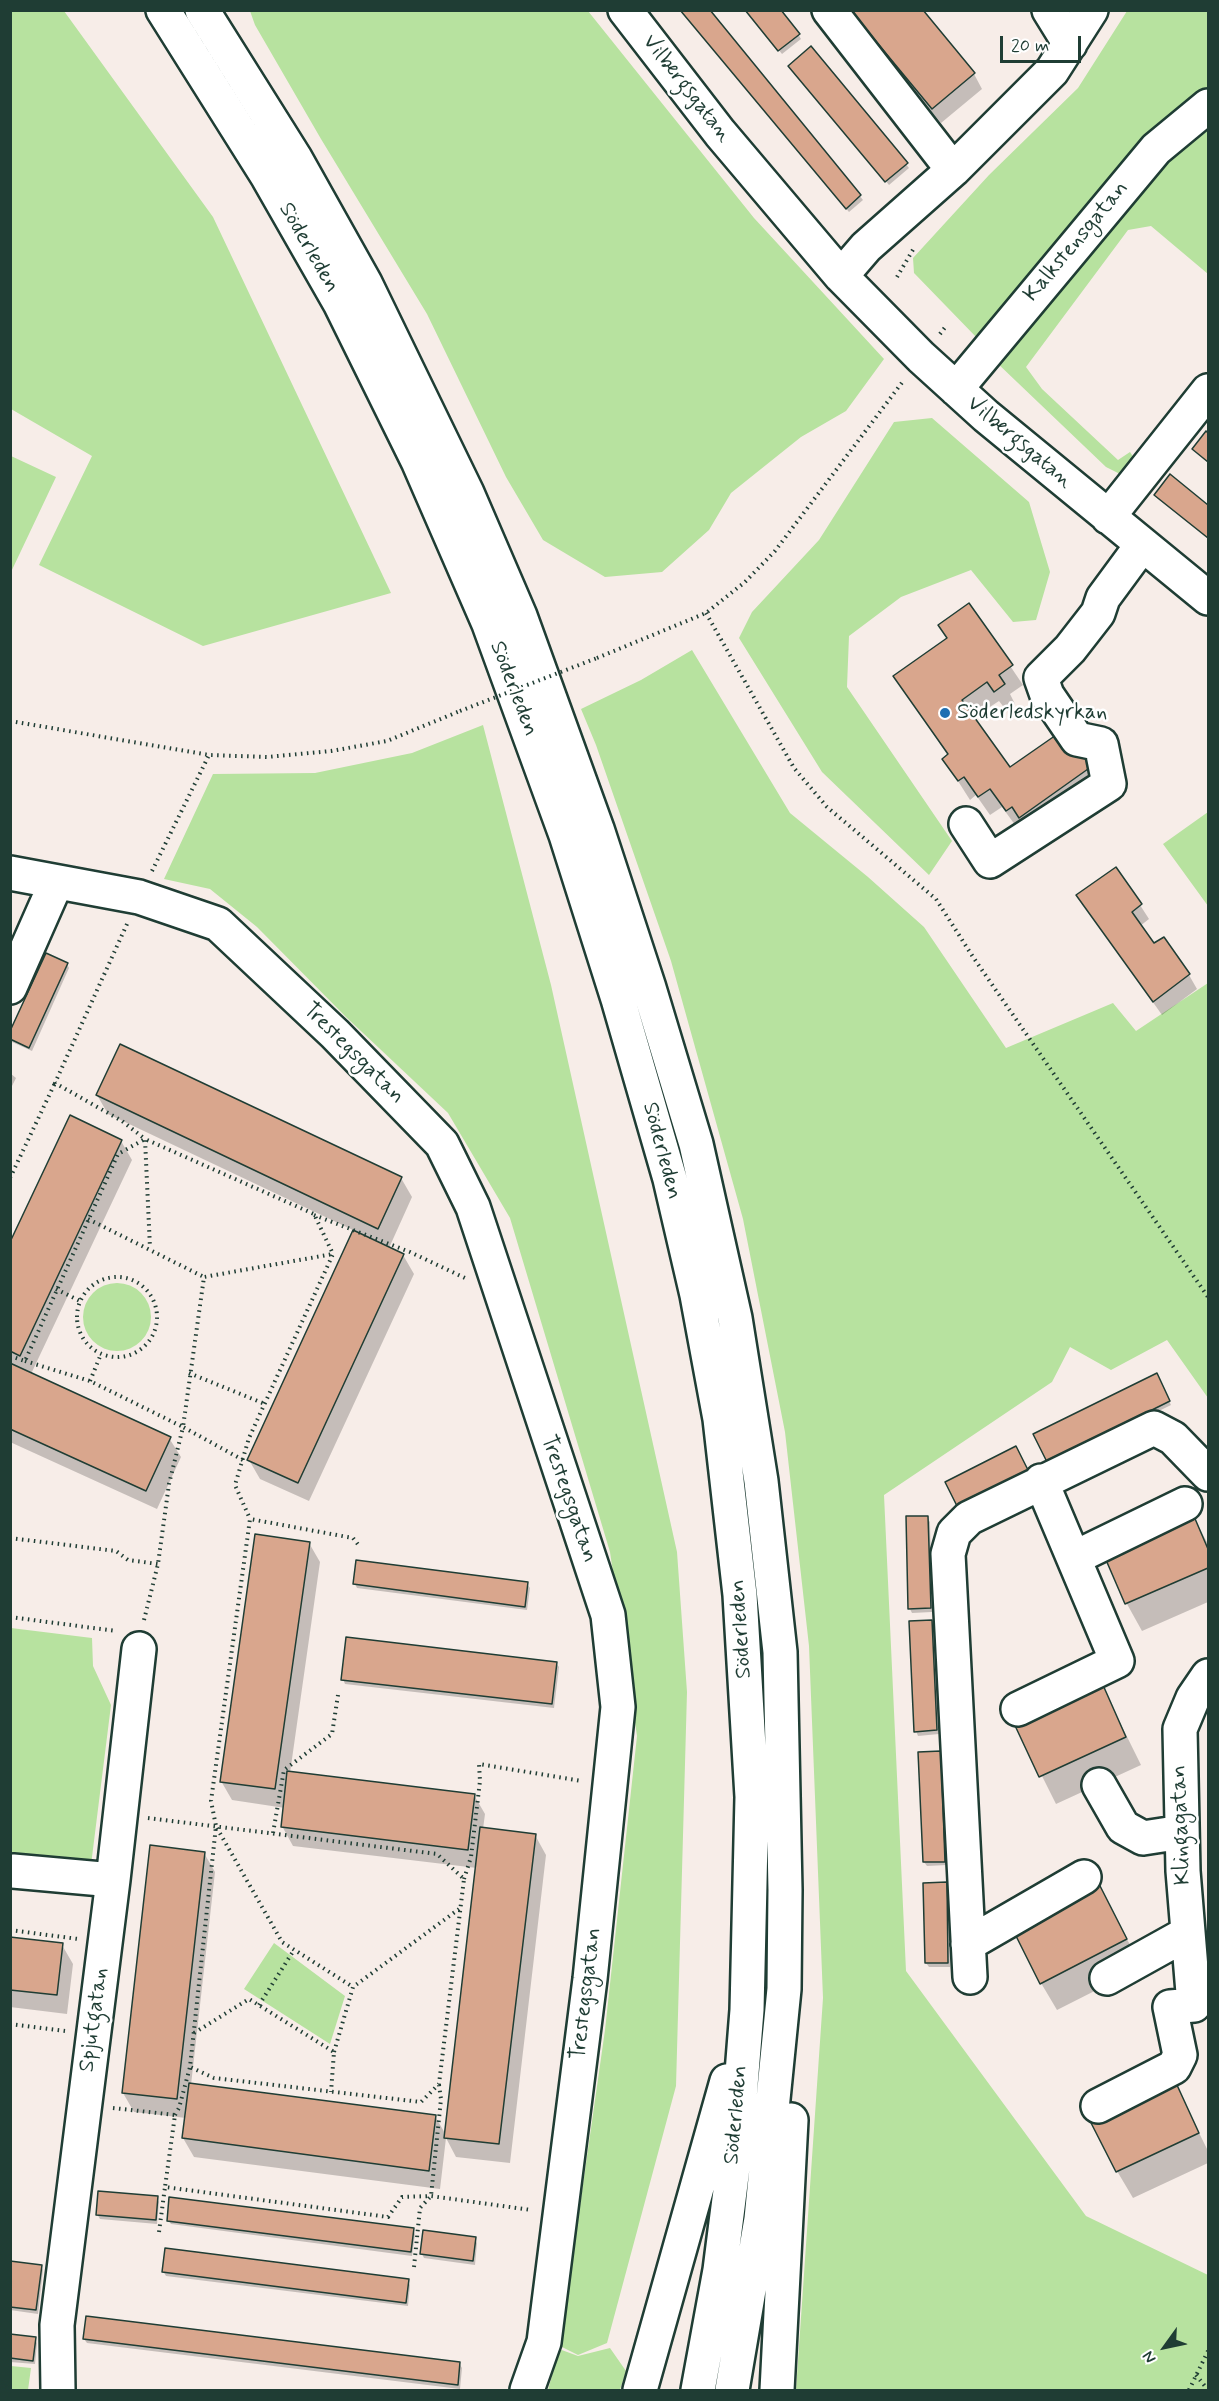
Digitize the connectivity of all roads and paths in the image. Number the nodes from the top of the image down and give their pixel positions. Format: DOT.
graph roads {
  1 [pos="163,10"];
  2 [pos="202,10"];
  3 [pos="625,10"];
  4 [pos="830,10"];
  5 [pos="1049,10"];
  6 [pos="1091,10"];
  7 [pos="1070,44"];
  8 [pos="1209,106"];
  9 [pos="953,170"];
  10 [pos="841,276"];
  11 [pos="946,326"];
  12 [pos="921,357"];
  13 [pos="956,389"];
  14 [pos="1209,390"];
  15 [pos="1108,517"];
  16 [pos="1142,544"];
  17 [pos="1209,598"];
  18 [pos="706,613"];
  19 [pos="10,721"];
  20 [pos="209,755"];
  21 [pos="966,824"];
  22 [pos="10,873"];
  23 [pos="56,883"];
  24 [pos="139,897"];
  25 [pos="10,987"];
  26 [pos="56,1083"];
  27 [pos="145,1139"];
  28 [pos="10,1178"];
  29 [pos="314,1215"];
  30 [pos="88,1219"];
  31 [pos="150,1248"];
  32 [pos="333,1254"];
  33 [pos="204,1277"];
  34 [pos="56,1289"];
  35 [pos="502,1296"];
  36 [pos="1209,1298"];
  37 [pos="80,1301"];
  38 [pos="101,1354"];
  39 [pos="10,1356"];
  40 [pos="25,1361"];
  41 [pos="189,1373"];
  42 [pos="90,1381"];
  43 [pos="265,1404"];
  44 [pos="183,1426"];
  45 [pos="243,1460"];
  46 [pos="1209,1474"];
  47 [pos="1041,1481"];
  48 [pos="1185,1504"];
  49 [pos="250,1519"];
  50 [pos="10,1538"];
  51 [pos="360,1547"];
  52 [pos="1074,1558"];
  53 [pos="158,1564"];
  54 [pos="10,1617"];
  55 [pos="140,1642"];
  56 [pos="1209,1676"];
  57 [pos="338,1695"];
  58 [pos="1018,1709"];
  59 [pos="1099,1785"];
  60 [pos="609,1786"];
  61 [pos="121,1814"];
  62 [pos="216,1826"];
  63 [pos="1182,1832"];
  64 [pos="273,1833"];
  65 [pos="13,1872"];
  66 [pos="1084,1876"];
  67 [pos="464,1879"];
  68 [pos="113,1880"];
  69 [pos="459,1909"];
  70 [pos="10,1930"];
  71 [pos="1188,1933"];
  72 [pos="105,1942"];
  73 [pos="968,1944"];
  74 [pos="294,1950"];
  75 [pos="970,1977"];
  76 [pos="1107,1978"];
  77 [pos="352,1987"];
  78 [pos="784,1989"];
  79 [pos="259,2005"];
  80 [pos="747,2010"];
  81 [pos="10,2024"];
  82 [pos="194,2033"];
  83 [pos="93,2034"];
  84 [pos="334,2052"];
  85 [pos="190,2067"];
  86 [pos="439,2084"];
  87 [pos="330,2092"];
  88 [pos="84,2105"];
  89 [pos="1098,2106"];
  90 [pos="175,2115"];
  91 [pos="165,2187"];
  92 [pos="431,2196"];
  93 [pos="558,2214"];
  94 [pos="159,2232"];
  95 [pos="414,2267"];
  96 [pos="1209,2351"];
  97 [pos="1196,2375"];
  98 [pos="58,2391"];
  99 [pos="527,2391"];
  100 [pos="640,2391"];
  101 [pos="698,2391"];
  102 [pos="732,2391"];
  103 [pos="777,2391"];
  104 [pos="1189,2391"];
  105 [pos="1208,2391"];
  1 -- 80 [label="main road, Söderleden"];
  2 -- 78 [label="main road, Söderleden"];
  3 -- 10 [label="main road, Vilbergsgatan"];
  4 -- 9 [label="main road"];
  5 -- 7 [label="main road"];
  6 -- 7 [label="main road"];
  7 -- 9 [label="main road"];
  8 -- 13 [label="main road, Kalkstensgatan"];
  9 -- 10 [label="main road"];
  10 -- 12 [label="main road, Vilbergsgatan"];
  11 -- 12 [label="path"];
  12 -- 13 [label="main road, Vilbergsgatan"];
  12 -- 18 [label="path"];
  13 -- 15 [label="main road, Vilbergsgatan"];
  14 -- 15 [label="main road"];
  15 -- 16 [label="main road, Vilbergsgatan"];
  16 -- 17 [label="main road, Vilbergsgatan"];
  16 -- 21 [label="main road"];
  18 -- 20 [label="path, bridge"];
  18 -- 36 [label="path"];
  19 -- 20 [label="path"];
  20 -- 24 [label="path"];
  22 -- 23 [label="main road, Trestegsgatan"];
  23 -- 24 [label="main road, Trestegsgatan"];
  23 -- 25 [label="main road"];
  24 -- 26 [label="path"];
  24 -- 35 [label="main road, Trestegsgatan"];
  26 -- 27 [label="path"];
  26 -- 28 [label="path"];
  27 -- 29 [label="path"];
  27 -- 30 [label="path"];
  27 -- 31 [label="path"];
  29 -- 32 [label="path"];
  29 -- 35 [label="path"];
  30 -- 31 [label="path"];
  30 -- 34 [label="path"];
  31 -- 33 [label="path"];
  32 -- 33 [label="path"];
  32 -- 43 [label="path"];
  33 -- 41 [label="path"];
  34 -- 37 [label="path"];
  34 -- 40 [label="path"];
  35 -- 60 [label="main road, Trestegsgatan"];
  37 -- 38 [label="path"];
  37 -- 38 [label="path"];
  38 -- 42 [label="path"];
  39 -- 40 [label="path"];
  40 -- 42 [label="path"];
  41 -- 43 [label="path"];
  41 -- 44 [label="path"];
  42 -- 44 [label="path"];
  43 -- 45 [label="path"];
  44 -- 45 [label="path"];
  44 -- 53 [label="path"];
  45 -- 49 [label="path"];
  46 -- 47 [label="main road"];
  47 -- 52 [label="main road"];
  47 -- 73 [label="main road"];
  48 -- 52 [label="main road"];
  49 -- 51 [label="path"];
  49 -- 62 [label="path"];
  50 -- 53 [label="path"];
  52 -- 58 [label="main road"];
  53 -- 55 [label="path"];
  54 -- 55 [label="path"];
  55 -- 61 [label="main road, Spjutgatan"];
  56 -- 63 [label="main road, Klingagatan"];
  57 -- 64 [label="path"];
  59 -- 63 [label="main road"];
  60 -- 67 [label="path"];
  60 -- 93 [label="main road, Trestegsgatan"];
  61 -- 62 [label="path"];
  61 -- 68 [label="main road, Spjutgatan"];
  62 -- 64 [label="path"];
  62 -- 74 [label="path"];
  62 -- 82 [label="path"];
  63 -- 71 [label="main road, Klingagatan"];
  64 -- 67 [label="path"];
  65 -- 68 [label="main road"];
  66 -- 73 [label="main road"];
  67 -- 69 [label="path"];
  68 -- 72 [label="main road, Spjutgatan"];
  69 -- 77 [label="path"];
  69 -- 86 [label="path"];
  70 -- 72 [label="path"];
  71 -- 76 [label="main road"];
  71 -- 89 [label="main road, Klingagatan"];
  72 -- 83 [label="main road, Spjutgatan"];
  73 -- 75 [label="main road"];
  74 -- 77 [label="path"];
  74 -- 79 [label="path"];
  77 -- 84 [label="path"];
  78 -- 102 [label="main road, Söderleden"];
  78 -- 103 [label="main road"];
  79 -- 82 [label="path"];
  79 -- 84 [label="path"];
  80 -- 100 [label="main road"];
  80 -- 101 [label="main road, Söderleden"];
  81 -- 83 [label="path"];
  82 -- 85 [label="path"];
  83 -- 88 [label="main road, Spjutgatan"];
  84 -- 87 [label="path"];
  85 -- 87 [label="path"];
  85 -- 90 [label="path"];
  86 -- 87 [label="path"];
  86 -- 92 [label="path"];
  88 -- 90 [label="path"];
  88 -- 98 [label="main road, Spjutgatan"];
  90 -- 91 [label="path"];
  91 -- 92 [label="path"];
  91 -- 94 [label="path"];
  92 -- 93 [label="path"];
  92 -- 95 [label="path"];
  93 -- 99 [label="main road, Trestegsgatan"];
  96 -- 97 [label="path"];
  97 -- 104 [label="path"];
  97 -- 105 [label="path"];
}
